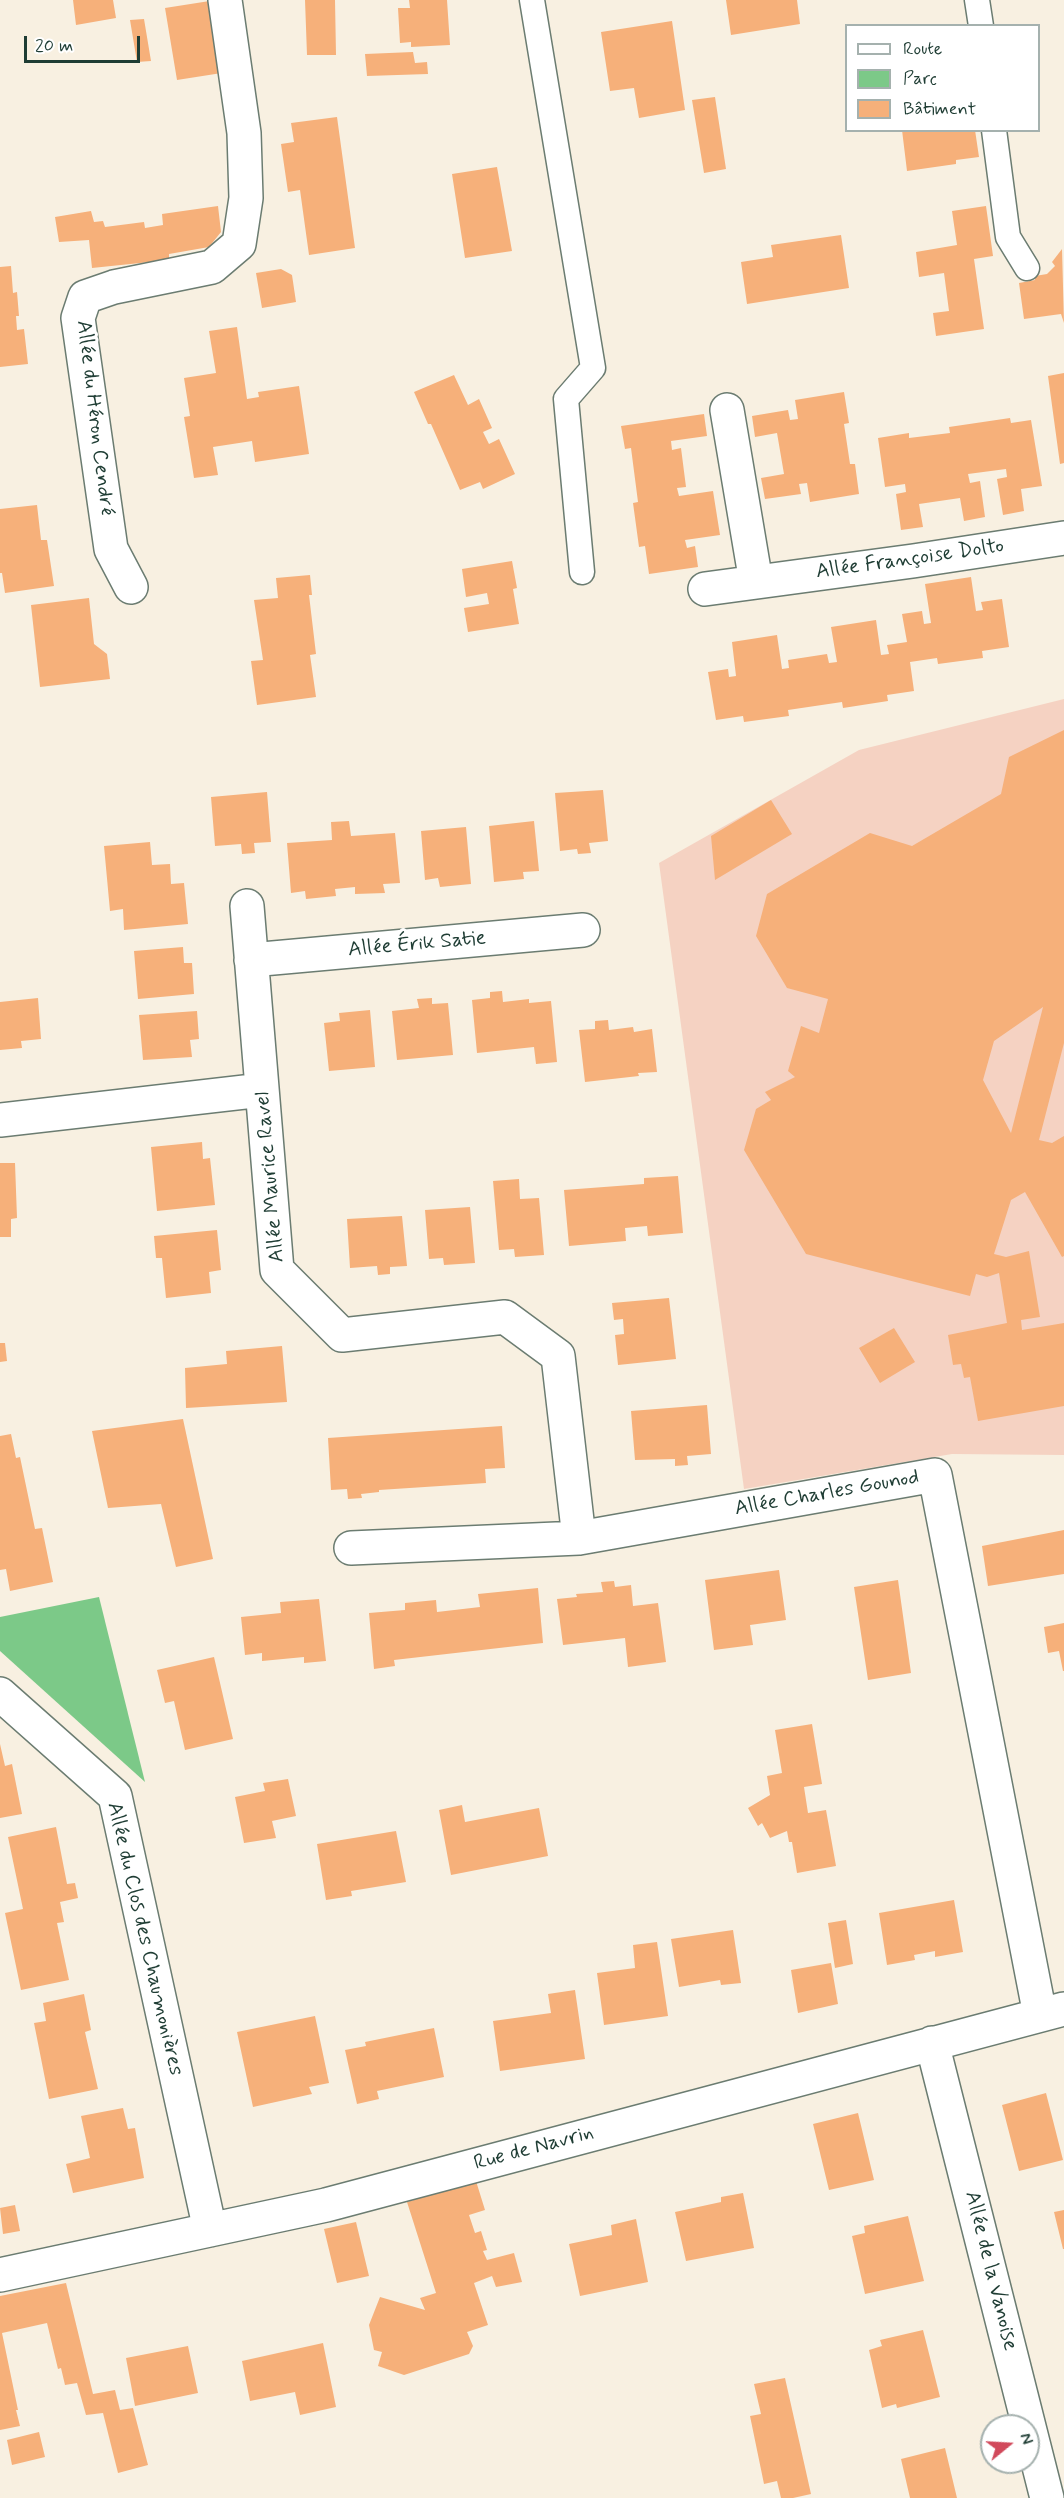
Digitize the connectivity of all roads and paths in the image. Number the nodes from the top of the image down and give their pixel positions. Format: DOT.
graph roads {
  1 [pos="225,0"];
  2 [pos="532,0"];
  3 [pos="978,0"];
  4 [pos="981,24"];
  5 [pos="994,132"];
  6 [pos="1027,268"];
  7 [pos="727,410"];
  8 [pos="1064,538"];
  9 [pos="582,572"];
  10 [pos="756,582"];
  11 [pos="131,587"];
  12 [pos="705,589"];
  13 [pos="247,906"];
  14 [pos="583,930"];
  15 [pos="251,960"];
  16 [pos="262,1090"];
  17 [pos="0,1120"];
  18 [pos="579,1538"];
  19 [pos="351,1548"];
  20 [pos="0,1694"];
  21 [pos="1052,2012"];
  22 [pos="932,2043"];
  23 [pos="210,2230"];
  24 [pos="0,2275"];
  25 [pos="1047,2498"];
  1 -- 11 [label="street, Allée du Héron Cendré"];
  2 -- 9 [label="lane"];
  3 -- 4 [label="lane"];
  5 -- 6 [label="lane"];
  7 -- 10 [label="street"];
  8 -- 10 [label="street, Allée Françoise Dolto"];
  10 -- 12 [label="street, Allée Françoise Dolto"];
  13 -- 15 [label="street, Allée Maurice Ravel"];
  14 -- 15 [label="street, Allée Érik Satie"];
  15 -- 16 [label="street, Allée Maurice Ravel"];
  16 -- 17 [label="street"];
  16 -- 18 [label="street, Allée Maurice Ravel"];
  18 -- 19 [label="street, Allée Charles Gounod"];
  18 -- 21 [label="street, Allée Charles Gounod"];
  20 -- 23 [label="street, Allée du Clos des Chaumonières"];
  21 -- 22 [label="street, Rue de Navrin"];
  22 -- 23 [label="street, Rue de Navrin"];
  22 -- 25 [label="street, Allée de la Vanoise"];
  23 -- 24 [label="street, Rue de Navrin"];
}
